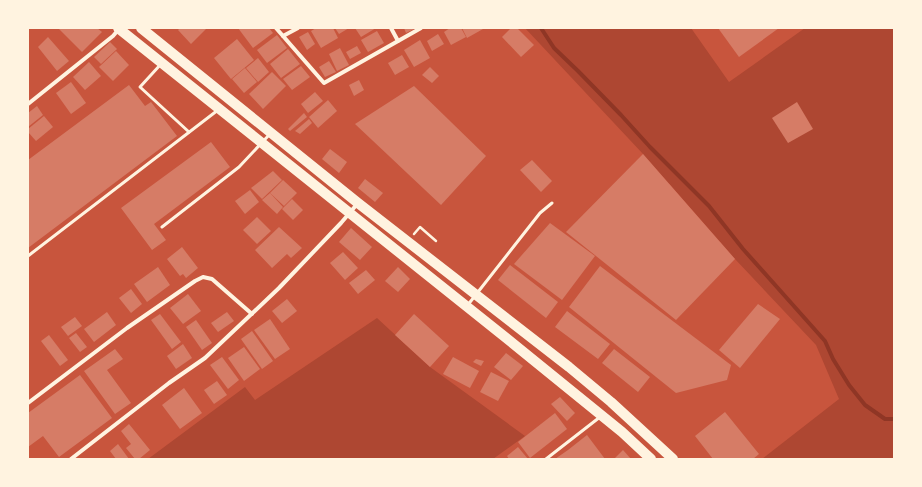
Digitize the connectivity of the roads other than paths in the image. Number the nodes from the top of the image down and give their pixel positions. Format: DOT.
graph roads {
  1 [pos="118,28"];
  2 [pos="141,28"];
  3 [pos="276,28"];
  4 [pos="298,28"];
  5 [pos="391,28"];
  6 [pos="421,28"];
  7 [pos="283,36"];
  8 [pos="398,41"];
  9 [pos="162,63"];
  10 [pos="28,103"];
  11 [pos="219,108"];
  12 [pos="189,132"];
  13 [pos="271,133"];
  14 [pos="262,142"];
  15 [pos="358,203"];
  16 [pos="552,203"];
  17 [pos="350,213"];
  18 [pos="162,227"];
  19 [pos="28,256"];
  20 [pos="475,294"];
  21 [pos="466,307"];
  22 [pos="252,314"];
  23 [pos="28,403"];
  24 [pos="601,416"];
  25 [pos="633,422"];
  26 [pos="622,432"];
  27 [pos="71,459"];
  28 [pos="546,459"];
  29 [pos="651,459"];
  30 [pos="673,459"];
  1 -- 9 [label="main road"];
  1 -- 10 [label="street"];
  2 -- 13 [label="main road"];
  3 -- 7 [label="street"];
  4 -- 7 [label="street"];
  5 -- 8 [label="street"];
  6 -- 8 [label="street"];
  7 -- 8 [label="street"];
  9 -- 11 [label="main road"];
  9 -- 12 [label="lane"];
  11 -- 12 [label="lane"];
  11 -- 14 [label="main road"];
  12 -- 19 [label="lane"];
  13 -- 14 [label="lane"];
  13 -- 15 [label="main road"];
  14 -- 17 [label="main road"];
  14 -- 18 [label="lane"];
  15 -- 17 [label="street"];
  15 -- 20 [label="main road"];
  16 -- 20 [label="lane"];
  17 -- 21 [label="main road"];
  17 -- 22 [label="street"];
  20 -- 21 [label="lane"];
  20 -- 25 [label="main road"];
  21 -- 24 [label="main road"];
  22 -- 23 [label="street"];
  22 -- 27 [label="street"];
  24 -- 26 [label="main road"];
  24 -- 28 [label="lane"];
  25 -- 26 [label="main road"];
  25 -- 30 [label="main road"];
  26 -- 29 [label="main road"];
}
